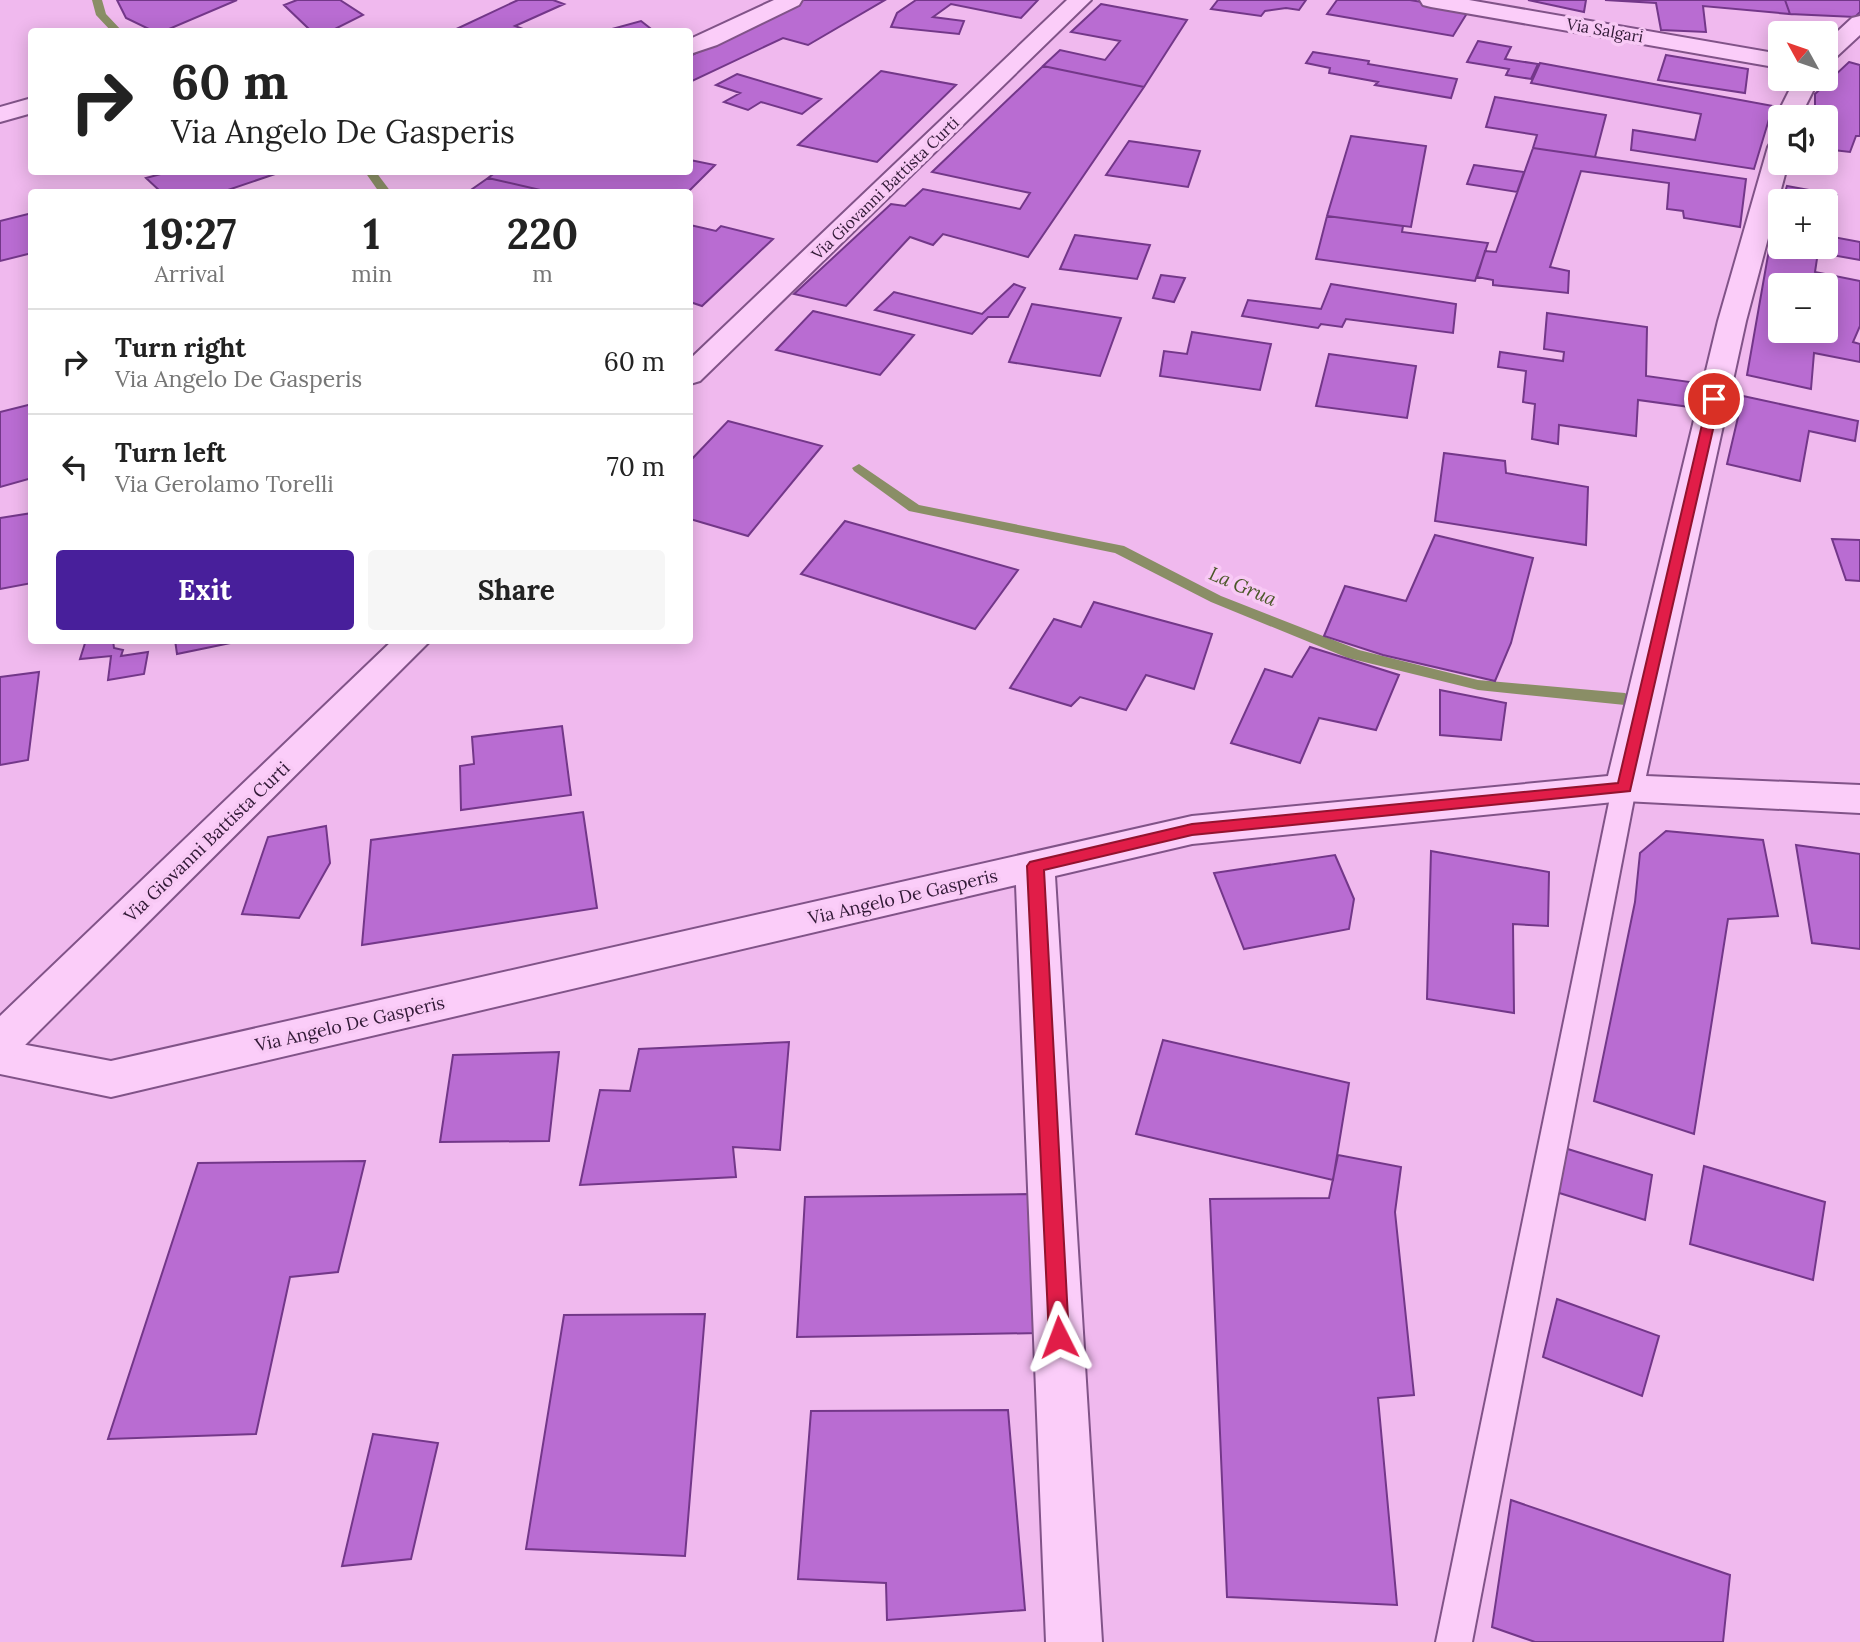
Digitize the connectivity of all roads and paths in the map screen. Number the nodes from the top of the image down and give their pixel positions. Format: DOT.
graph roads {
  1 [pos="791,0"];
  2 [pos="1080,0"];
  3 [pos="1431,0"];
  4 [pos="1860,23"];
  5 [pos="1838,43"];
  6 [pos="693,46"];
  7 [pos="1768,59"];
  8 [pos="28,106"];
  9 [pos="0,115"];
  10 [pos="1772,175"];
  11 [pos="693,372"];
  12 [pos="410,644"];
  13 [pos="1625,788"];
  14 [pos="1860,799"];
  15 [pos="1035,866"];
  16 [pos="0,1043"];
  17 [pos="0,1057"];
  18 [pos="1074,1642"];
  19 [pos="1454,1642"];
  1 -- 6 [label="street"];
  2 -- 11 [label="street, Via Giovanni Battista Curti"];
  3 -- 7 [label="street, Via Salgari"];
  4 -- 5 [label="street"];
  8 -- 9 [label="street"];
  10 -- 13 [label="street"];
  12 -- 16 [label="street, Via Giovanni Battista Curti"];
  13 -- 14 [label="street, Via Angelo De Gasperis"];
  13 -- 15 [label="street, Via Angelo De Gasperis"];
  13 -- 19 [label="lane"];
  15 -- 17 [label="street, Via Angelo De Gasperis"];
  15 -- 18 [label="street"];
}
